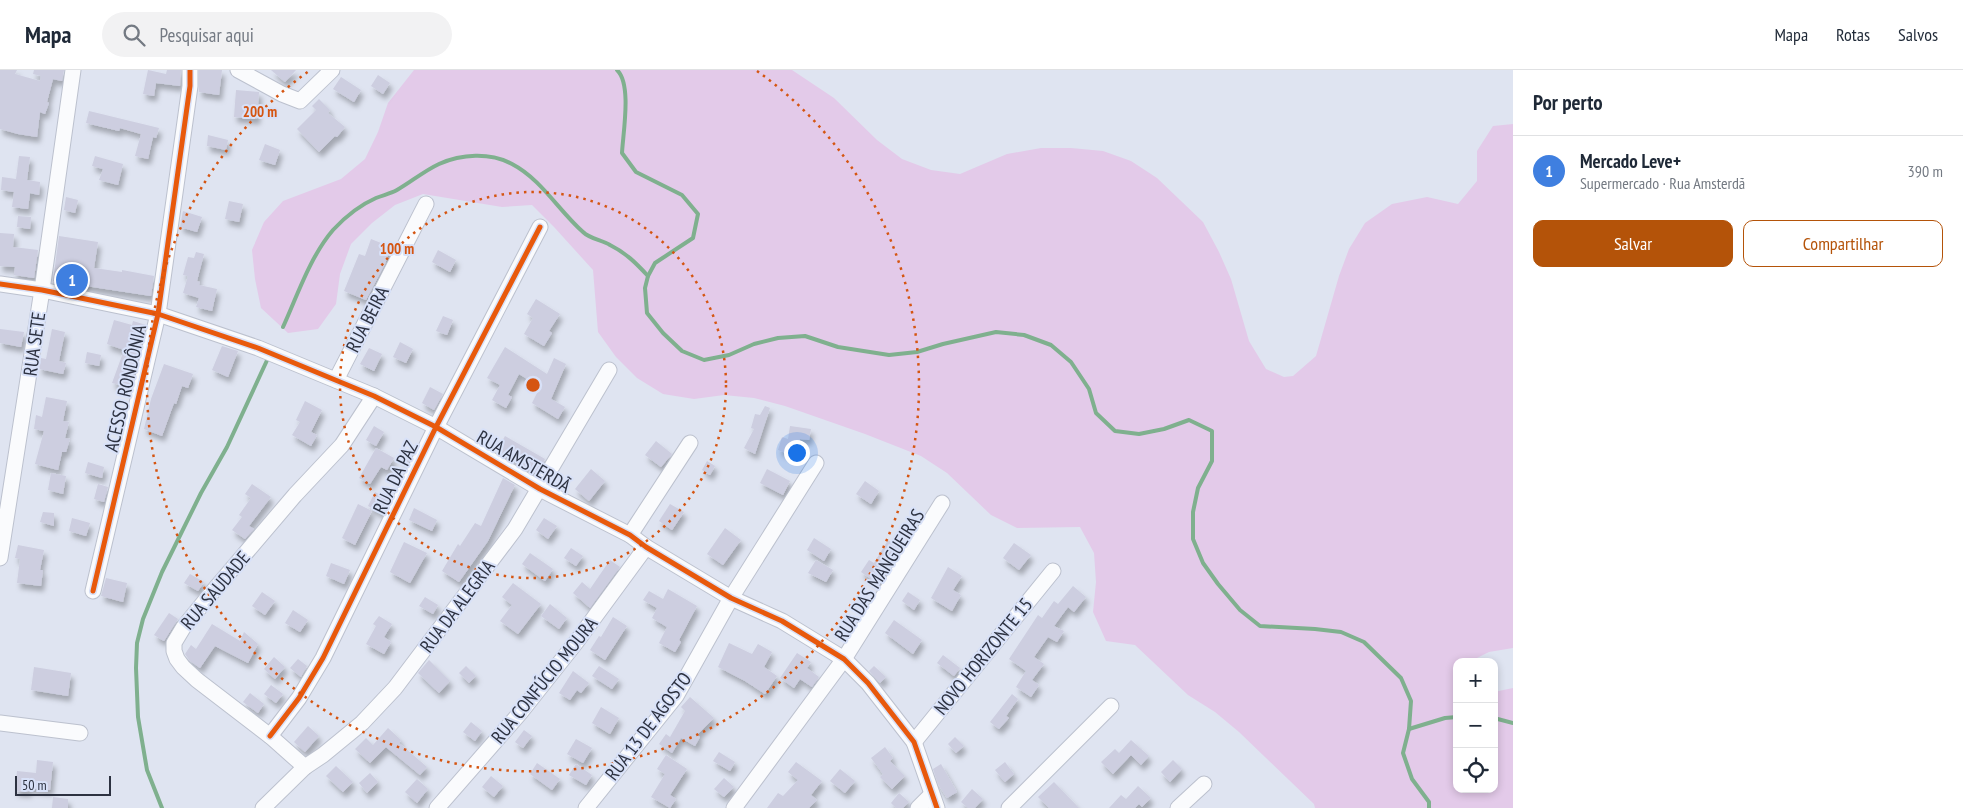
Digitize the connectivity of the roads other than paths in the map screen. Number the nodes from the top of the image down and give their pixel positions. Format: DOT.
graph roads {
  1 [pos="72,70"];
  2 [pos="190,70"];
  3 [pos="238,70"];
  4 [pos="332,70"];
  5 [pos="426,204"];
  6 [pos="540,227"];
  7 [pos="0,284"];
  8 [pos="42,290"];
  9 [pos="158,314"];
  10 [pos="609,370"];
  11 [pos="336,380"];
  12 [pos="374,396"];
  13 [pos="436,427"];
  14 [pos="690,444"];
  15 [pos="816,463"];
  16 [pos="540,489"];
  17 [pos="942,503"];
  18 [pos="630,535"];
  19 [pos="646,547"];
  20 [pos="0,558"];
  21 [pos="1053,571"];
  22 [pos="93,591"];
  23 [pos="731,598"];
  24 [pos="844,659"];
  25 [pos="1111,706"];
  26 [pos="0,723"];
  27 [pos="80,733"];
  28 [pos="270,736"];
  29 [pos="914,742"];
  30 [pos="304,767"];
  31 [pos="1204,784"];
  32 [pos="934,801"];
  33 [pos="263,808"];
  34 [pos="436,808"];
  35 [pos="586,808"];
  36 [pos="734,808"];
  37 [pos="918,808"];
  38 [pos="1009,808"];
  39 [pos="1178,808"];
  1 -- 8 [label="street, RUA SETE"];
  2 -- 9 [label="street, ACESSO RONDÔNIA"];
  3 -- 4 [label="street"];
  5 -- 11 [label="street, RUA BEIRA"];
  6 -- 13 [label="street, RUA DA PAZ"];
  7 -- 8 [label="street, RUA AMSTERDÃ"];
  8 -- 9 [label="street, RUA AMSTERDÃ"];
  8 -- 20 [label="street, RUA SETE"];
  9 -- 11 [label="street, RUA AMSTERDÃ"];
  9 -- 22 [label="street, ACESSO RONDÔNIA"];
  10 -- 16 [label="street, RUA DA ALEGRIA"];
  11 -- 12 [label="street, RUA AMSTERDÃ"];
  12 -- 13 [label="street, RUA AMSTERDÃ"];
  12 -- 28 [label="street, RUA SAUDADE"];
  13 -- 16 [label="street, RUA AMSTERDÃ"];
  13 -- 28 [label="street, RUA DA PAZ"];
  14 -- 18 [label="street"];
  15 -- 23 [label="street, RUA 13 DE AGOSTO"];
  16 -- 18 [label="street, RUA AMSTERDÃ"];
  16 -- 30 [label="street, RUA DA ALEGRIA"];
  17 -- 24 [label="street, RUA DAS MANGUEIRAS"];
  18 -- 19 [label="street, RUA AMSTERDÃ"];
  19 -- 23 [label="street, RUA AMSTERDÃ"];
  19 -- 34 [label="street, RUA CONFÚCIO MOURA"];
  21 -- 29 [label="street, NOVO HORIZONTE 15"];
  23 -- 24 [label="street, RUA AMSTERDÃ"];
  23 -- 35 [label="street, RUA 13 DE AGOSTO"];
  24 -- 29 [label="street, RUA AMSTERDÃ"];
  24 -- 36 [label="street, RUA DAS MANGUEIRAS"];
  25 -- 38 [label="street"];
  26 -- 27 [label="street"];
  28 -- 30 [label="street, RUA SAUDADE"];
  29 -- 32 [label="street, RUA AMSTERDÃ"];
  30 -- 33 [label="street, RUA DA ALEGRIA"];
  31 -- 39 [label="street"];
  32 -- 37 [label="street"];
}
